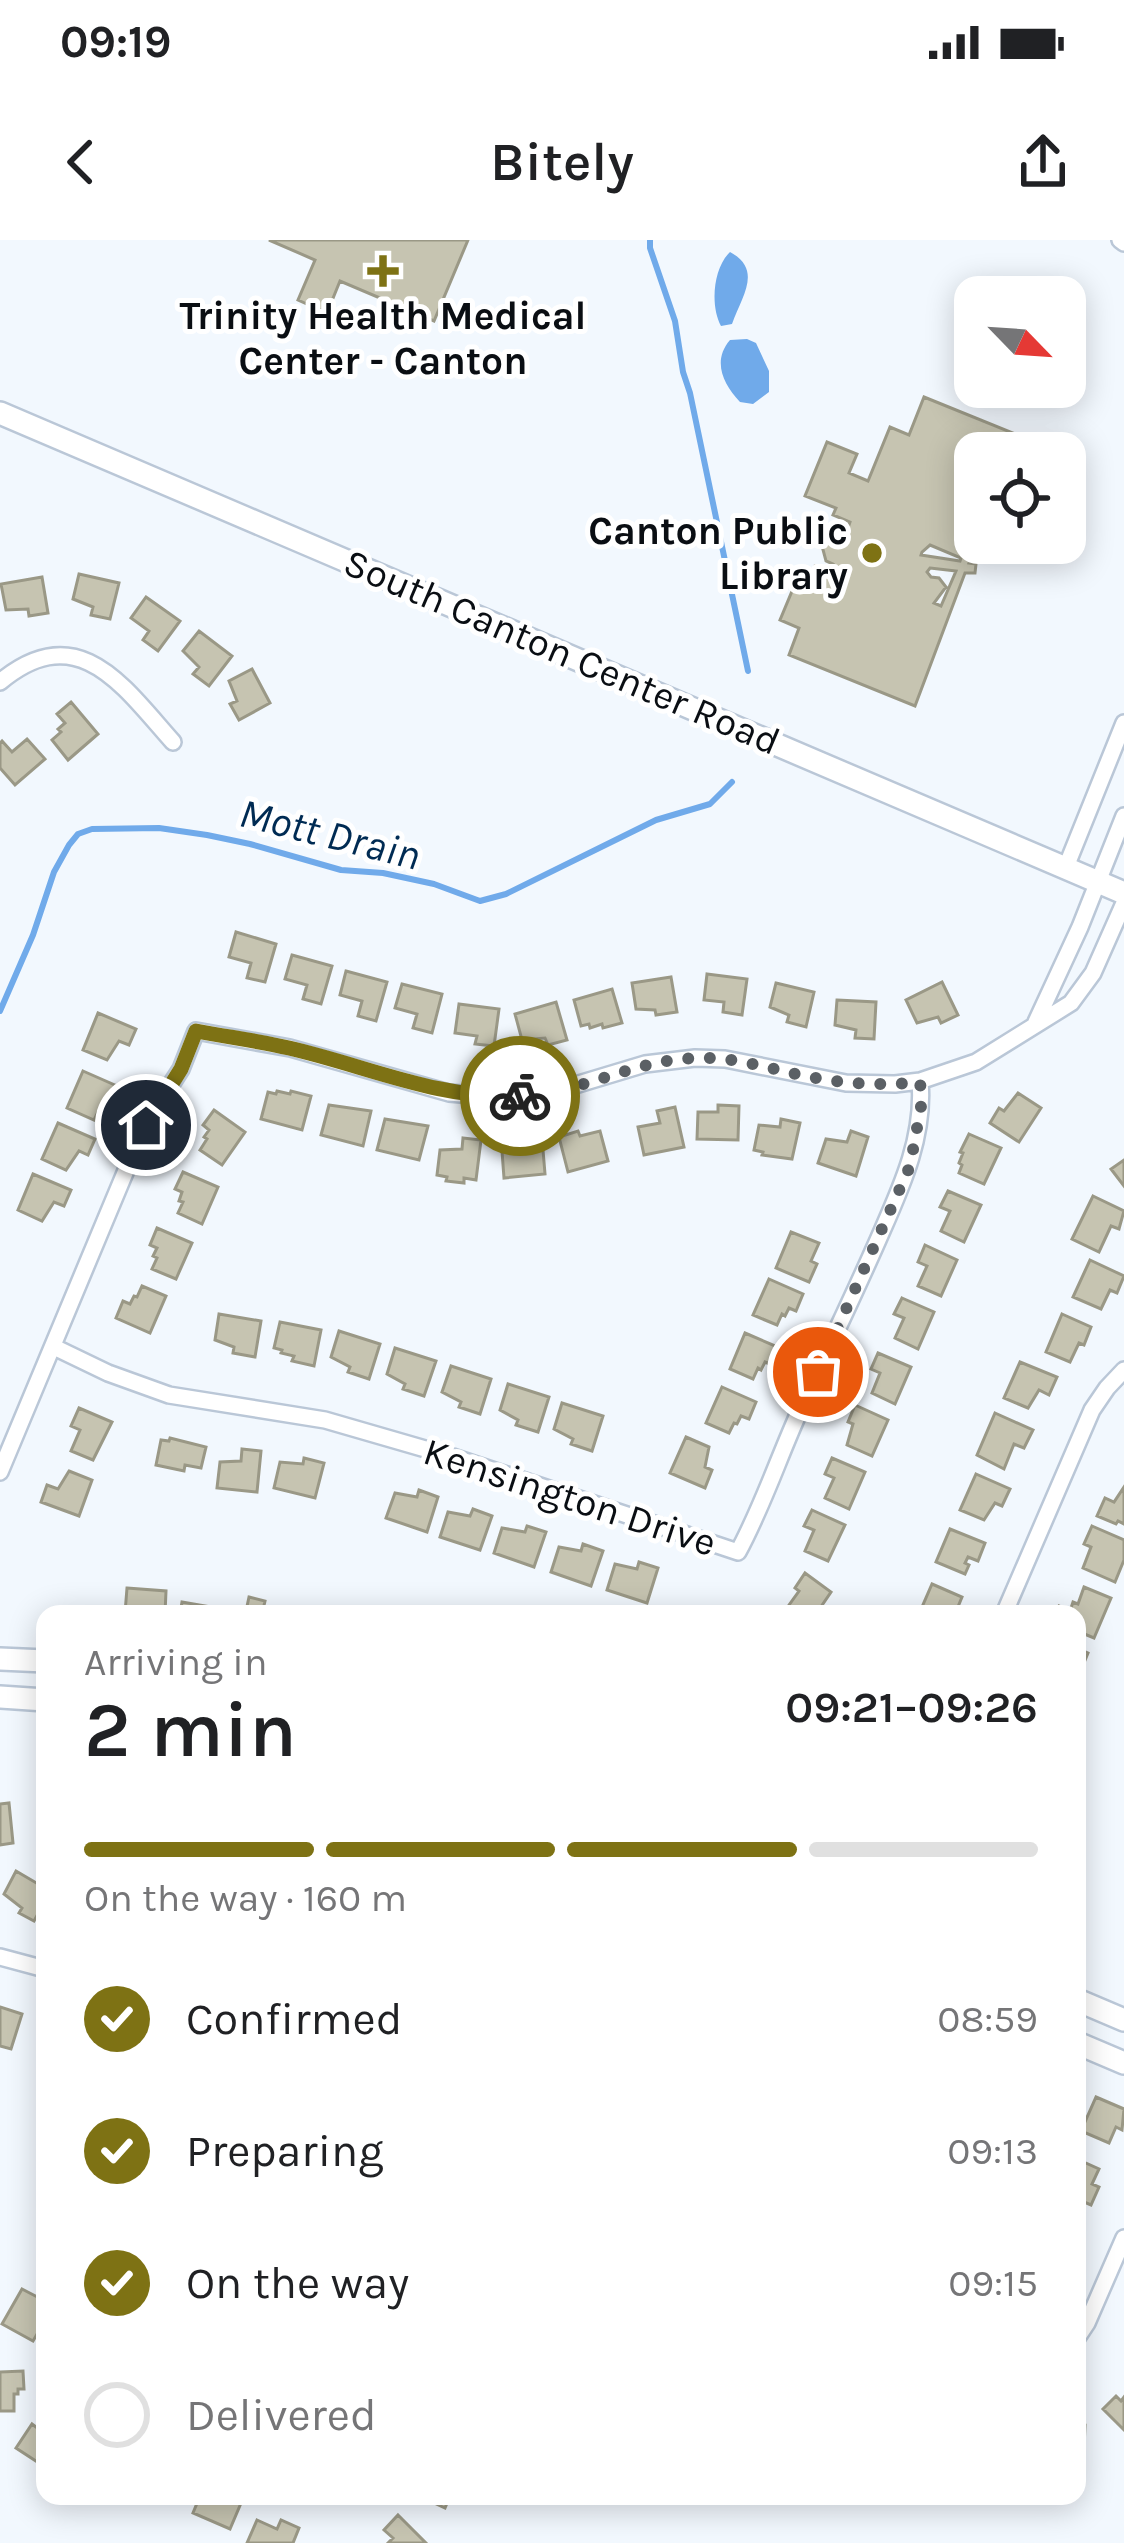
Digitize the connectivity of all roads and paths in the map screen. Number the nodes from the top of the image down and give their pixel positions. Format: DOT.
graph roads {
  1 [pos="0,413"];
  2 [pos="0,682"];
  3 [pos="1124,723"];
  4 [pos="173,742"];
  5 [pos="1124,815"];
  6 [pos="1066,867"];
  7 [pos="1098,882"];
  8 [pos="1124,893"];
  9 [pos="1124,904"];
  10 [pos="1036,1022"];
  11 [pos="920,1082"];
  12 [pos="54,1347"];
  13 [pos="1124,1370"];
  14 [pos="0,1472"];
  15 [pos="1008,1605"];
  16 [pos="0,1659"];
  17 [pos="36,1661"];
  18 [pos="0,1697"];
  19 [pos="36,1699"];
  20 [pos="0,1957"];
  21 [pos="36,1967"];
  22 [pos="1086,2004"];
  23 [pos="1124,2020"];
  24 [pos="1086,2047"];
  25 [pos="1124,2063"];
  26 [pos="1124,2238"];
  27 [pos="1086,2324"];
  1 -- 6 [label="main road, South Canton Center Road"];
  2 -- 4 [label="street"];
  3 -- 6 [label="street"];
  5 -- 7 [label="street"];
  6 -- 7 [label="main road, South Canton Center Road"];
  7 -- 8 [label="main road, South Canton Center Road"];
  7 -- 10 [label="street"];
  9 -- 10 [label="street"];
  10 -- 11 [label="street"];
  11 -- 12 [label="street"];
  11 -- 12 [label="street, Kensington Drive"];
  12 -- 14 [label="street"];
  13 -- 15 [label="street"];
  16 -- 17 [label="main road"];
  18 -- 19 [label="main road"];
  20 -- 21 [label="street"];
  22 -- 23 [label="main road"];
  24 -- 25 [label="main road"];
  26 -- 27 [label="street"];
}
